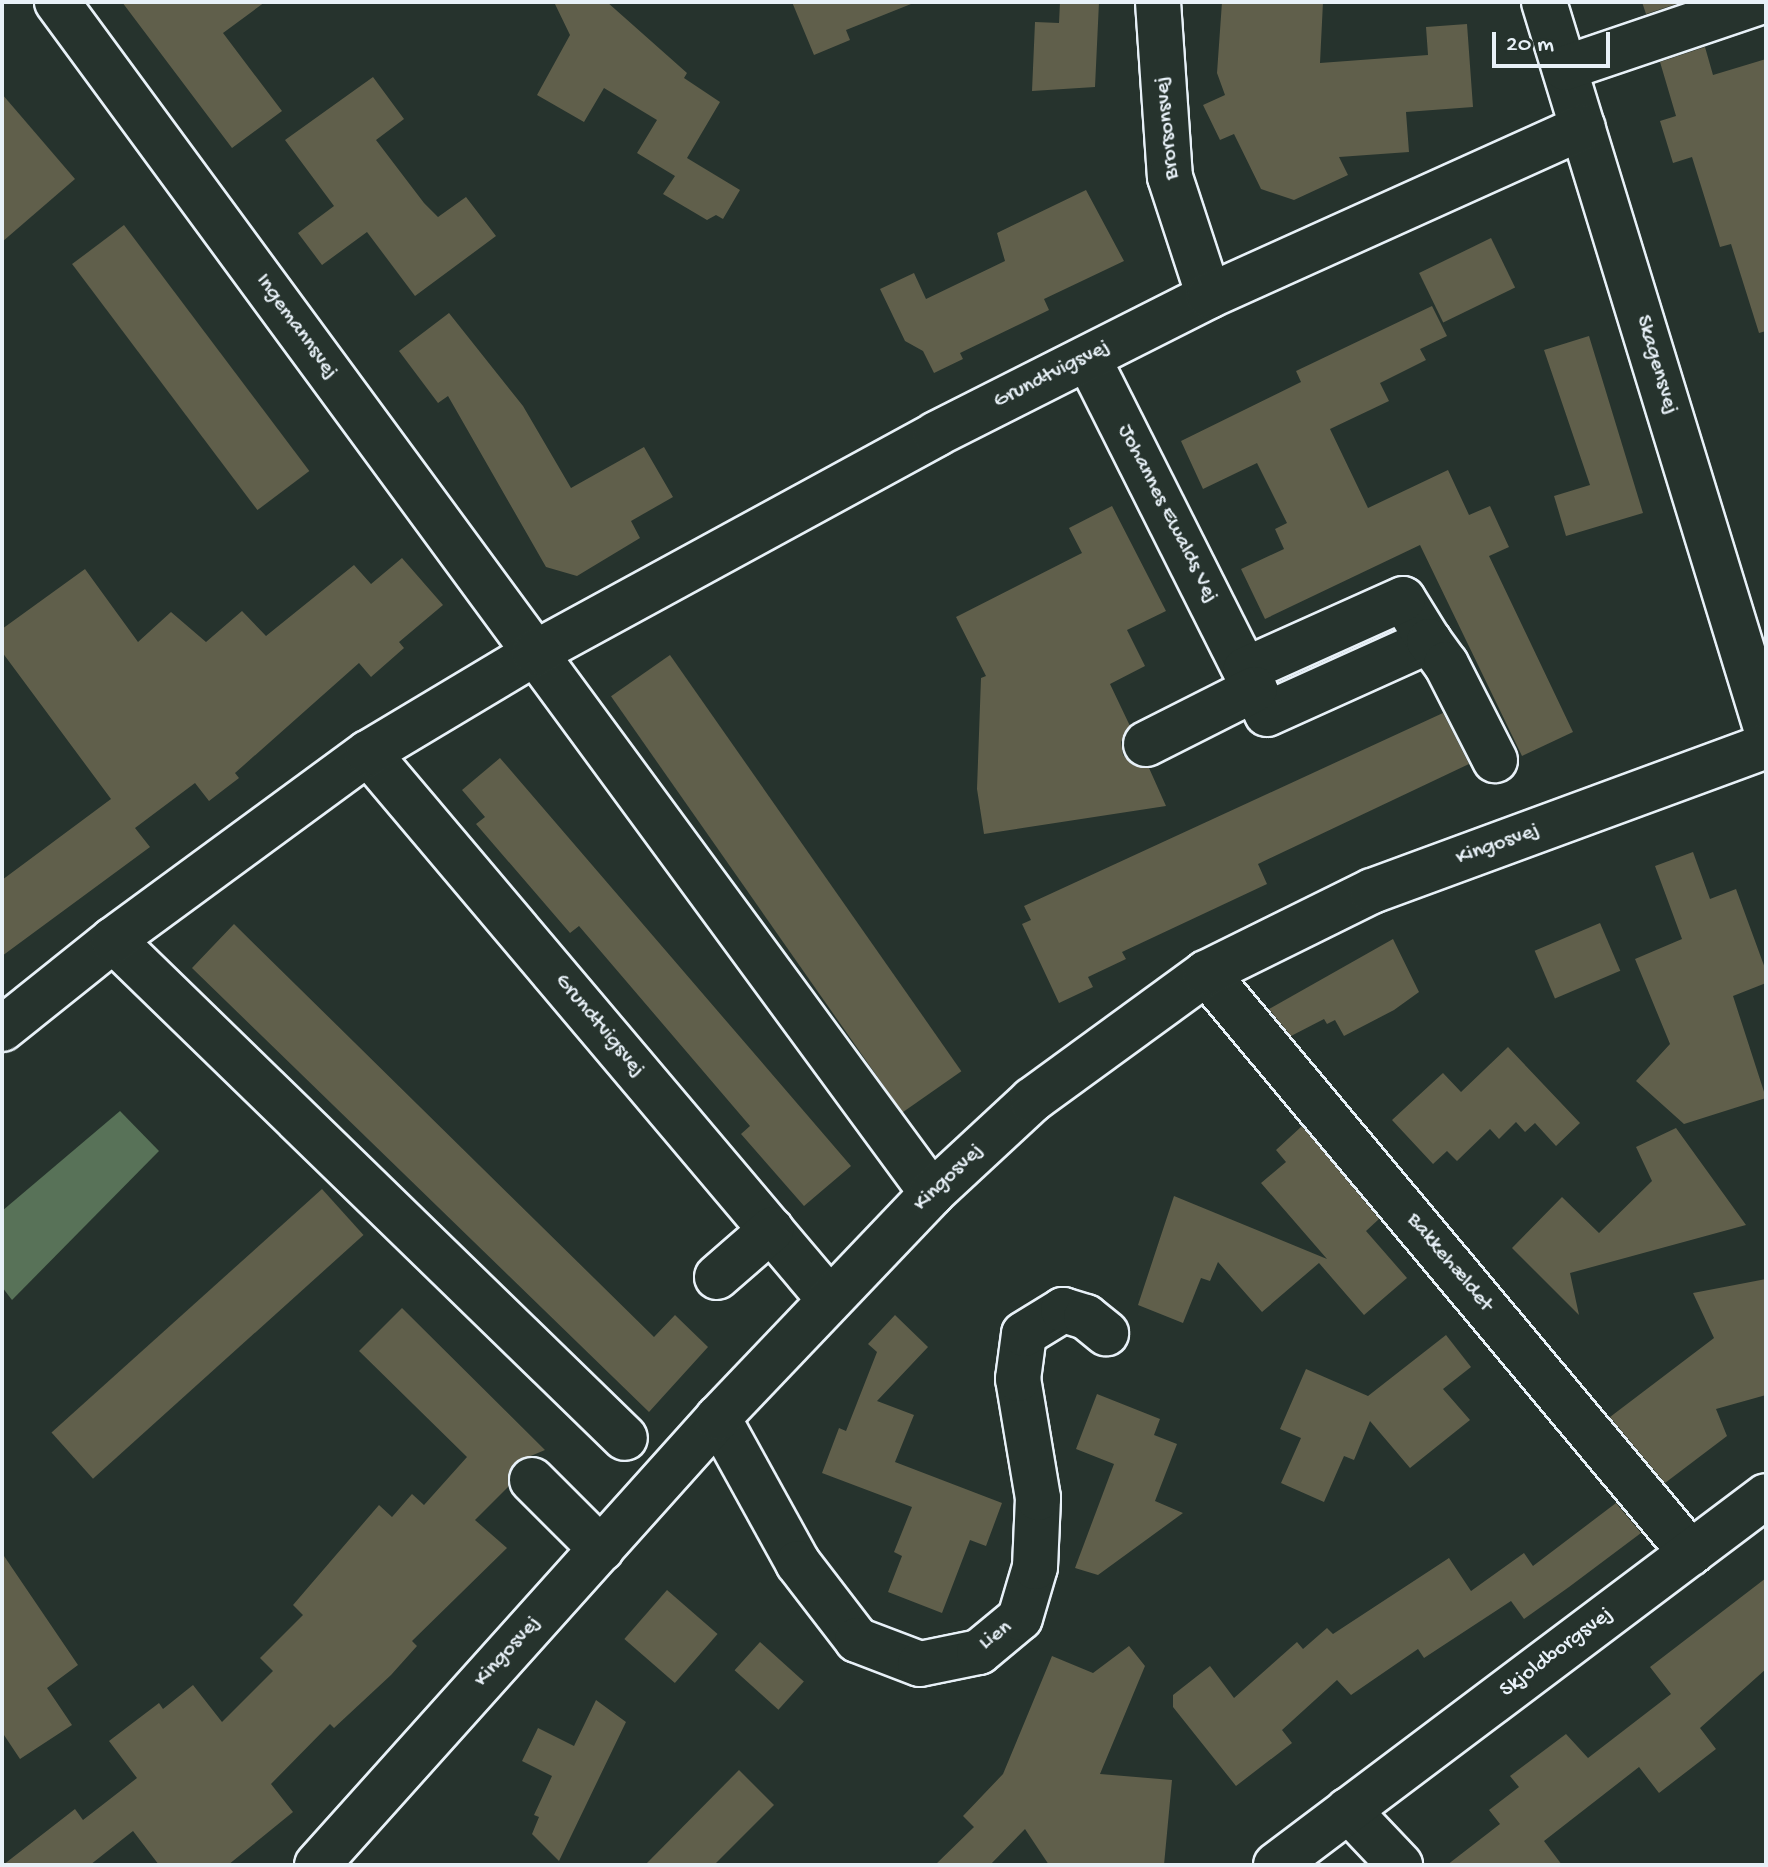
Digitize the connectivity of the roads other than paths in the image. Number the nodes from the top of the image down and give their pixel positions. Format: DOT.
graph roads {
  1 [pos="57,2"];
  2 [pos="1158,2"];
  3 [pos="1544,2"];
  4 [pos="1760,2"];
  5 [pos="1565,68"];
  6 [pos="1583,127"];
  7 [pos="1209,296"];
  8 [pos="1088,358"];
  9 [pos="535,653"];
  10 [pos="1250,680"];
  11 [pos="1766,728"];
  12 [pos="1146,744"];
  13 [pos="1766,746"];
  14 [pos="368,753"];
  15 [pos="1495,760"];
  16 [pos="113,940"];
  17 [pos="1206,973"];
  18 [pos="2,1029"];
  19 [pos="932,1193"];
  20 [pos="771,1230"];
  21 [pos="717,1277"];
  22 [pos="829,1299"];
  23 [pos="1106,1333"];
  24 [pos="718,1418"];
  25 [pos="625,1438"];
  26 [pos="532,1480"];
  27 [pos="1766,1496"];
  28 [pos="601,1549"];
  29 [pos="1691,1553"];
  30 [pos="1348,1810"];
  31 [pos="317,1865"];
  32 [pos="1276,1865"];
  33 [pos="1400,1865"];
  1 -- 9 [label="street, Ingemannsvej"];
  2 -- 7 [label="street, Brorsonsvej"];
  3 -- 5 [label="street, Skagensvej"];
  4 -- 5 [label="street"];
  5 -- 6 [label="street, Skagensvej"];
  6 -- 7 [label="street, Grundtvigsvej"];
  6 -- 11 [label="street, Skagensvej"];
  7 -- 8 [label="street, Grundtvigsvej"];
  8 -- 9 [label="street, Grundtvigsvej"];
  8 -- 10 [label="street, Johannes Ewalds Vej"];
  9 -- 14 [label="street, Grundtvigsvej"];
  9 -- 19 [label="street"];
  10 -- 12 [label="street"];
  10 -- 15 [label="street"];
  13 -- 17 [label="street, Kingosvej"];
  14 -- 16 [label="street, Grundtvigsvej"];
  14 -- 20 [label="street, Grundtvigsvej"];
  16 -- 18 [label="street, Grundtvigsvej"];
  16 -- 25 [label="street"];
  17 -- 19 [label="street, Kingosvej"];
  17 -- 29 [label="street, Bakkehældet"];
  19 -- 22 [label="street, Kingosvej"];
  20 -- 21 [label="street"];
  20 -- 22 [label="street, Grundtvigsvej"];
  22 -- 24 [label="street, Kingosvej"];
  23 -- 24 [label="street, Lien"];
  24 -- 28 [label="street, Kingosvej"];
  26 -- 28 [label="street"];
  27 -- 29 [label="street, Skjoldborgsvej"];
  28 -- 31 [label="street, Kingosvej"];
  29 -- 30 [label="street, Skjoldborgsvej"];
  30 -- 32 [label="street, Skjoldborgsvej"];
  30 -- 33 [label="street"];
}
